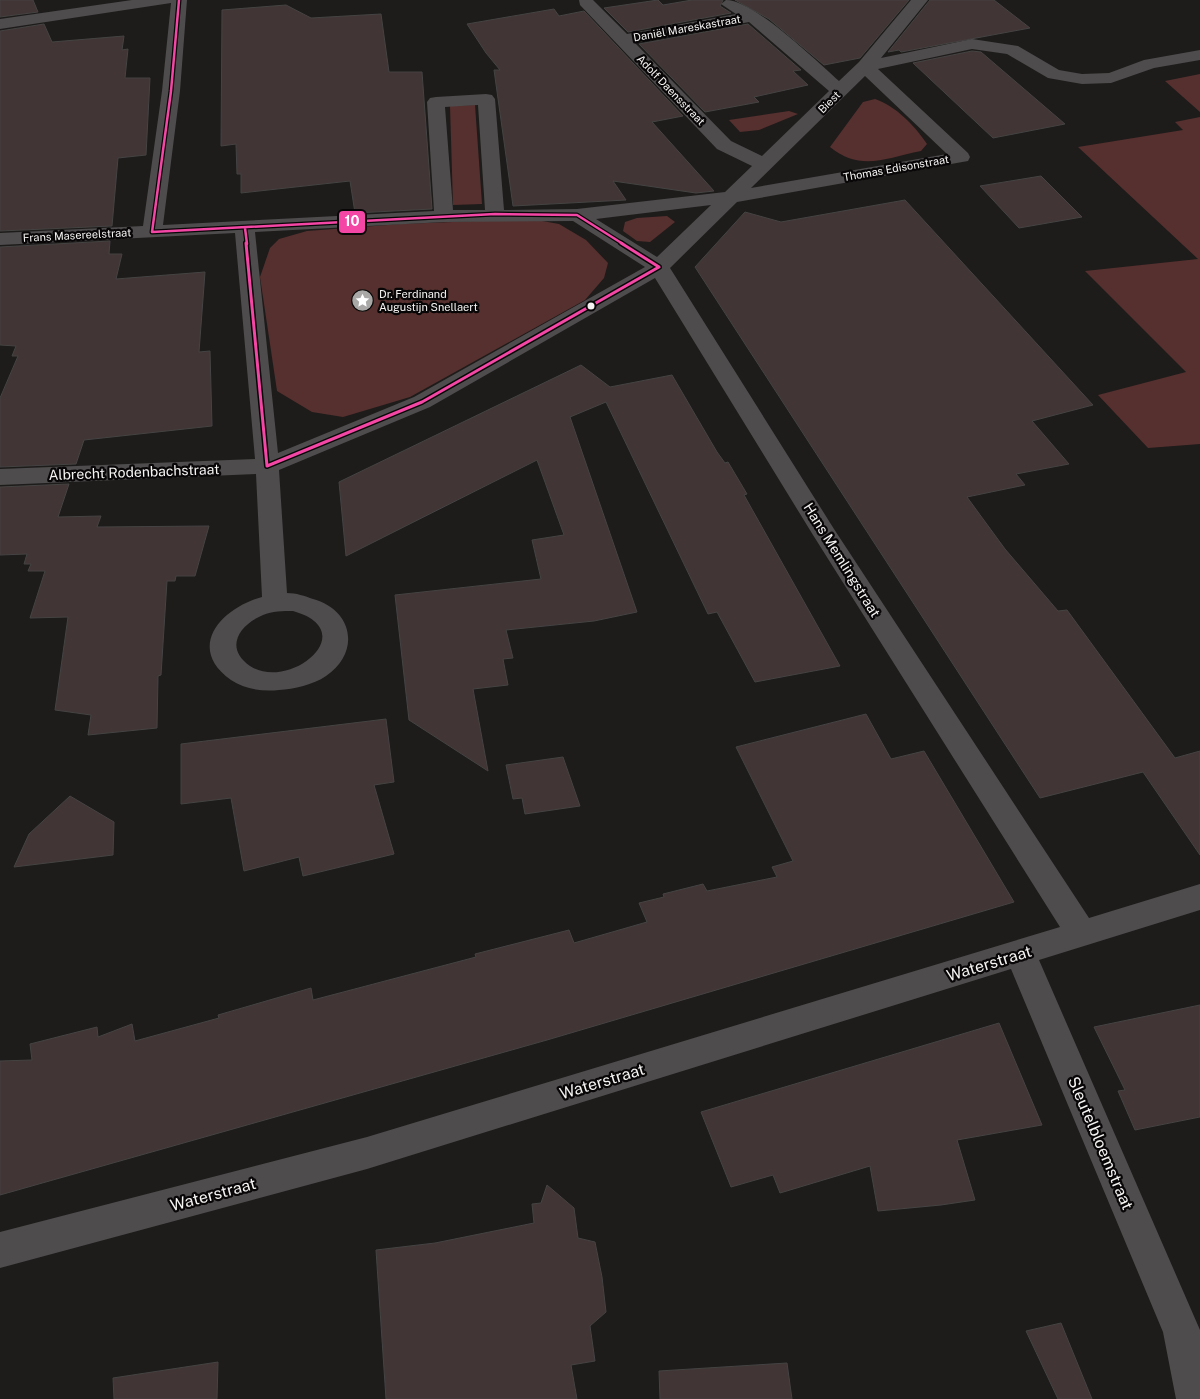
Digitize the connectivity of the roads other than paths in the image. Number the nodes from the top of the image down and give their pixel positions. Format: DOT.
graph roads {
  1 [pos="165,0"];
  2 [pos="179,0"];
  3 [pos="920,0"];
  4 [pos="586,2"];
  5 [pos="729,4"];
  6 [pos="752,16"];
  7 [pos="0,24"];
  8 [pos="623,40"];
  9 [pos="1200,55"];
  10 [pos="866,66"];
  11 [pos="840,91"];
  12 [pos="766,165"];
  13 [pos="730,197"];
  14 [pos="495,214"];
  15 [pos="577,215"];
  16 [pos="444,216"];
  17 [pos="245,228"];
  18 [pos="152,232"];
  19 [pos="0,239"];
  20 [pos="659,267"];
  21 [pos="267,466"];
  22 [pos="0,477"];
  23 [pos="275,603"];
  24 [pos="1200,897"];
  25 [pos="1082,934"];
  26 [pos="1020,953"];
  27 [pos="0,1250"];
  28 [pos="1191,1341"];
  29 [pos="1195,1399"];
  1 -- 7 [label="street"];
  2 -- 18 [label="street"];
  3 -- 10 [label="street, Biest"];
  4 -- 8 [label="street, Adolf Daensstraat"];
  5 -- 6 [label="street, Daniël Mareskastraat"];
  6 -- 8 [label="street, Daniël Mareskastraat"];
  6 -- 11 [label="street, Daniël Mareskastraat"];
  8 -- 12 [label="street, Adolf Daensstraat"];
  9 -- 10 [label="street"];
  10 -- 11 [label="street, Biest"];
  10 -- 13 [label="street, Thomas Edisonstraat"];
  11 -- 12 [label="street, Biest"];
  12 -- 13 [label="street, Biest"];
  13 -- 15 [label="street, Frans Masereelstraat"];
  13 -- 20 [label="street"];
  14 -- 15 [label="street, Frans Masereelstraat"];
  14 -- 16 [label="street, Frans Masereelstraat"];
  14 -- 16 [label="street"];
  15 -- 20 [label="street"];
  16 -- 17 [label="street, Frans Masereelstraat"];
  17 -- 18 [label="street, Frans Masereelstraat"];
  17 -- 21 [label="street"];
  18 -- 19 [label="street, Frans Masereelstraat"];
  20 -- 21 [label="street"];
  20 -- 25 [label="street, Hans Memlingstraat"];
  21 -- 22 [label="street, Albrecht Rodenbachstraat"];
  21 -- 23 [label="street"];
  24 -- 25 [label="street, Waterstraat"];
  25 -- 26 [label="street, Waterstraat"];
  26 -- 27 [label="street, Waterstraat"];
  26 -- 28 [label="street, Sleutelbloemstraat"];
  28 -- 29 [label="street, Sleutelbloemstraat"];
}
